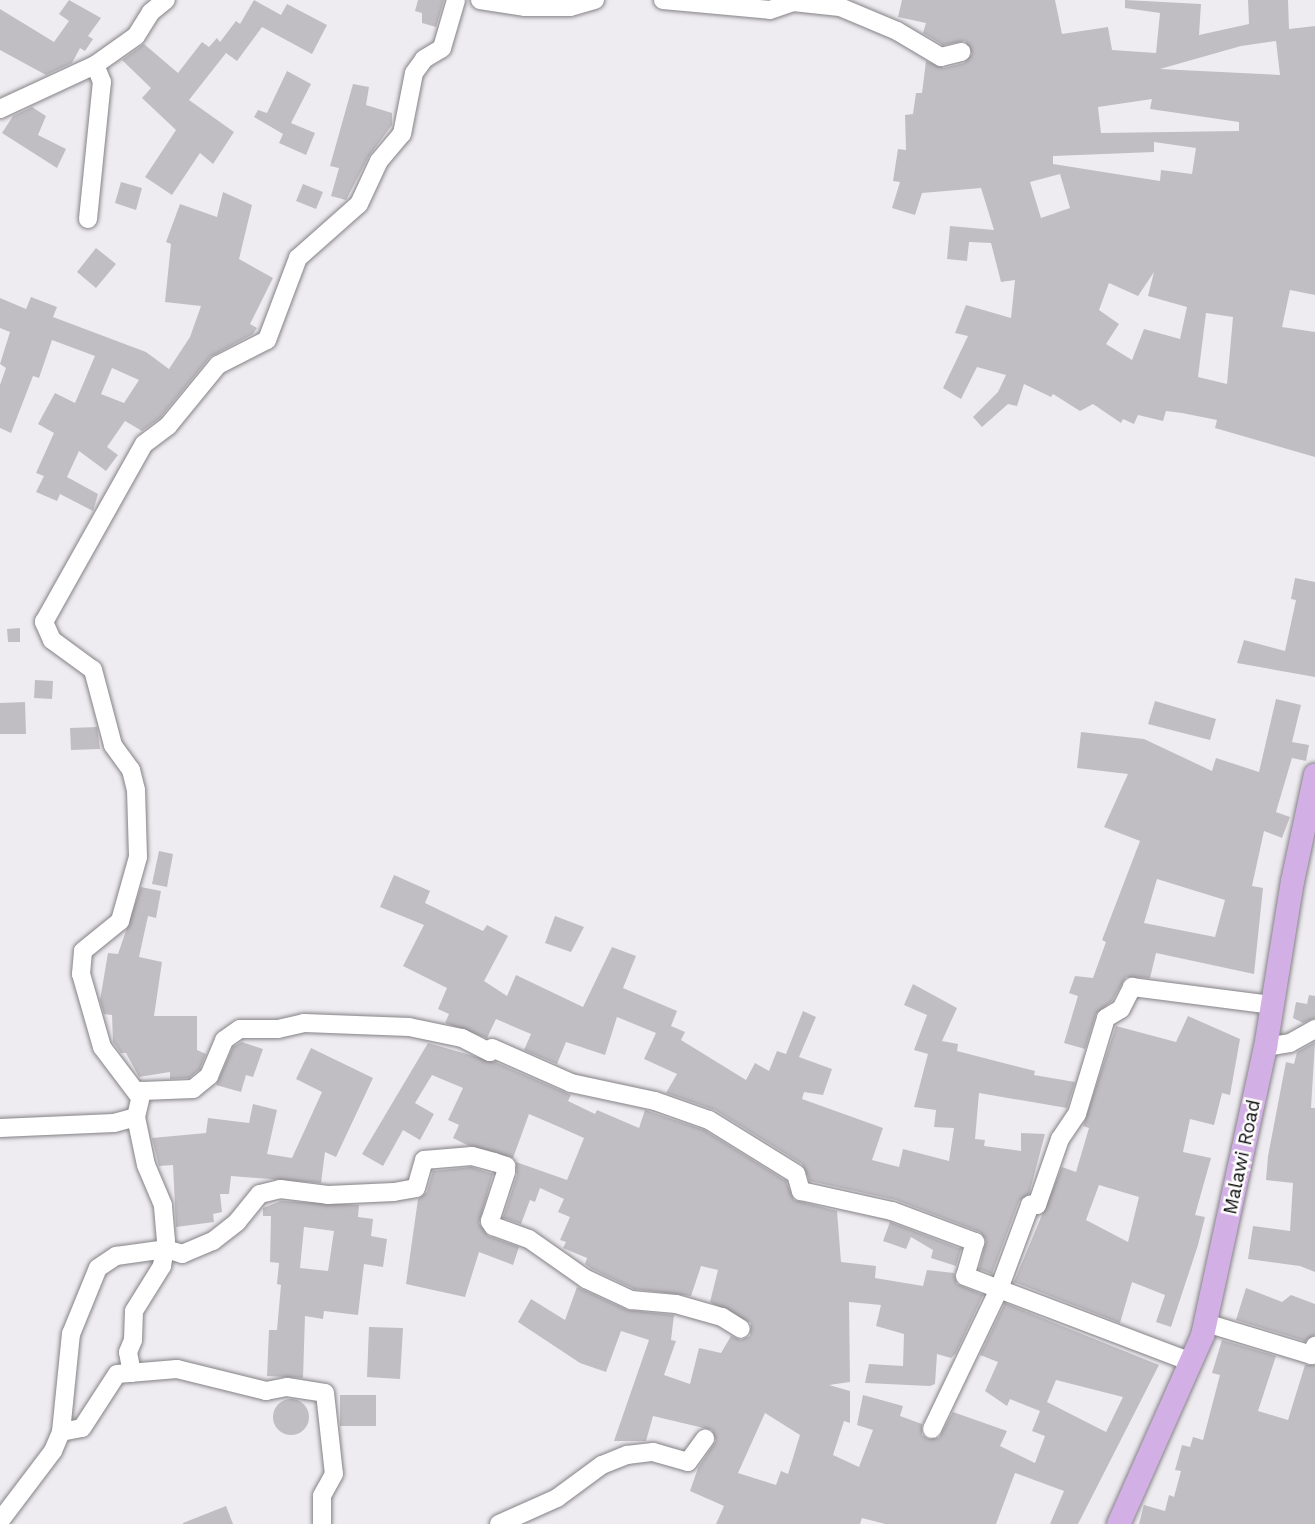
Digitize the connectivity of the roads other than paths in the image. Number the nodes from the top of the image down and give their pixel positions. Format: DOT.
graph roads {
  1 [pos="166,0"];
  2 [pos="456,0"];
  3 [pos="480,0"];
  4 [pos="595,0"];
  5 [pos="663,0"];
  6 [pos="961,52"];
  7 [pos="95,65"];
  8 [pos="0,108"];
  9 [pos="88,219"];
  10 [pos="1315,774"];
  11 [pos="1272,1005"];
  12 [pos="1315,1029"];
  13 [pos="1265,1047"];
  14 [pos="139,1096"];
  15 [pos="136,1117"];
  16 [pos="0,1128"];
  17 [pos="166,1249"];
  18 [pos="999,1289"];
  19 [pos="1206,1323"];
  20 [pos="741,1329"];
  21 [pos="1314,1353"];
  22 [pos="1191,1362"];
  23 [pos="132,1373"];
  24 [pos="932,1429"];
  25 [pos="61,1432"];
  26 [pos="705,1439"];
  27 [pos="0,1521"];
  28 [pos="503,1523"];
  29 [pos="322,1524"];
  30 [pos="1118,1524"];
  1 -- 7 [label="street"];
  2 -- 14 [label="street"];
  3 -- 4 [label="street"];
  5 -- 6 [label="street"];
  7 -- 8 [label="street"];
  7 -- 9 [label="street"];
  10 -- 11 [label="main road, Malawi Road"];
  11 -- 13 [label="main road, Malawi Road"];
  11 -- 18 [label="street"];
  12 -- 13 [label="street"];
  13 -- 19 [label="main road, Malawi Road"];
  14 -- 15 [label="street"];
  14 -- 18 [label="street"];
  15 -- 16 [label="street"];
  15 -- 17 [label="street"];
  17 -- 20 [label="street"];
  17 -- 23 [label="street"];
  17 -- 25 [label="street"];
  18 -- 22 [label="street"];
  18 -- 24 [label="street"];
  19 -- 21 [label="street"];
  19 -- 22 [label="main road, Malawi Road"];
  22 -- 30 [label="main road, Malawi Road"];
  23 -- 25 [label="street"];
  23 -- 29 [label="street"];
  25 -- 27 [label="street"];
  26 -- 28 [label="street"];
}
